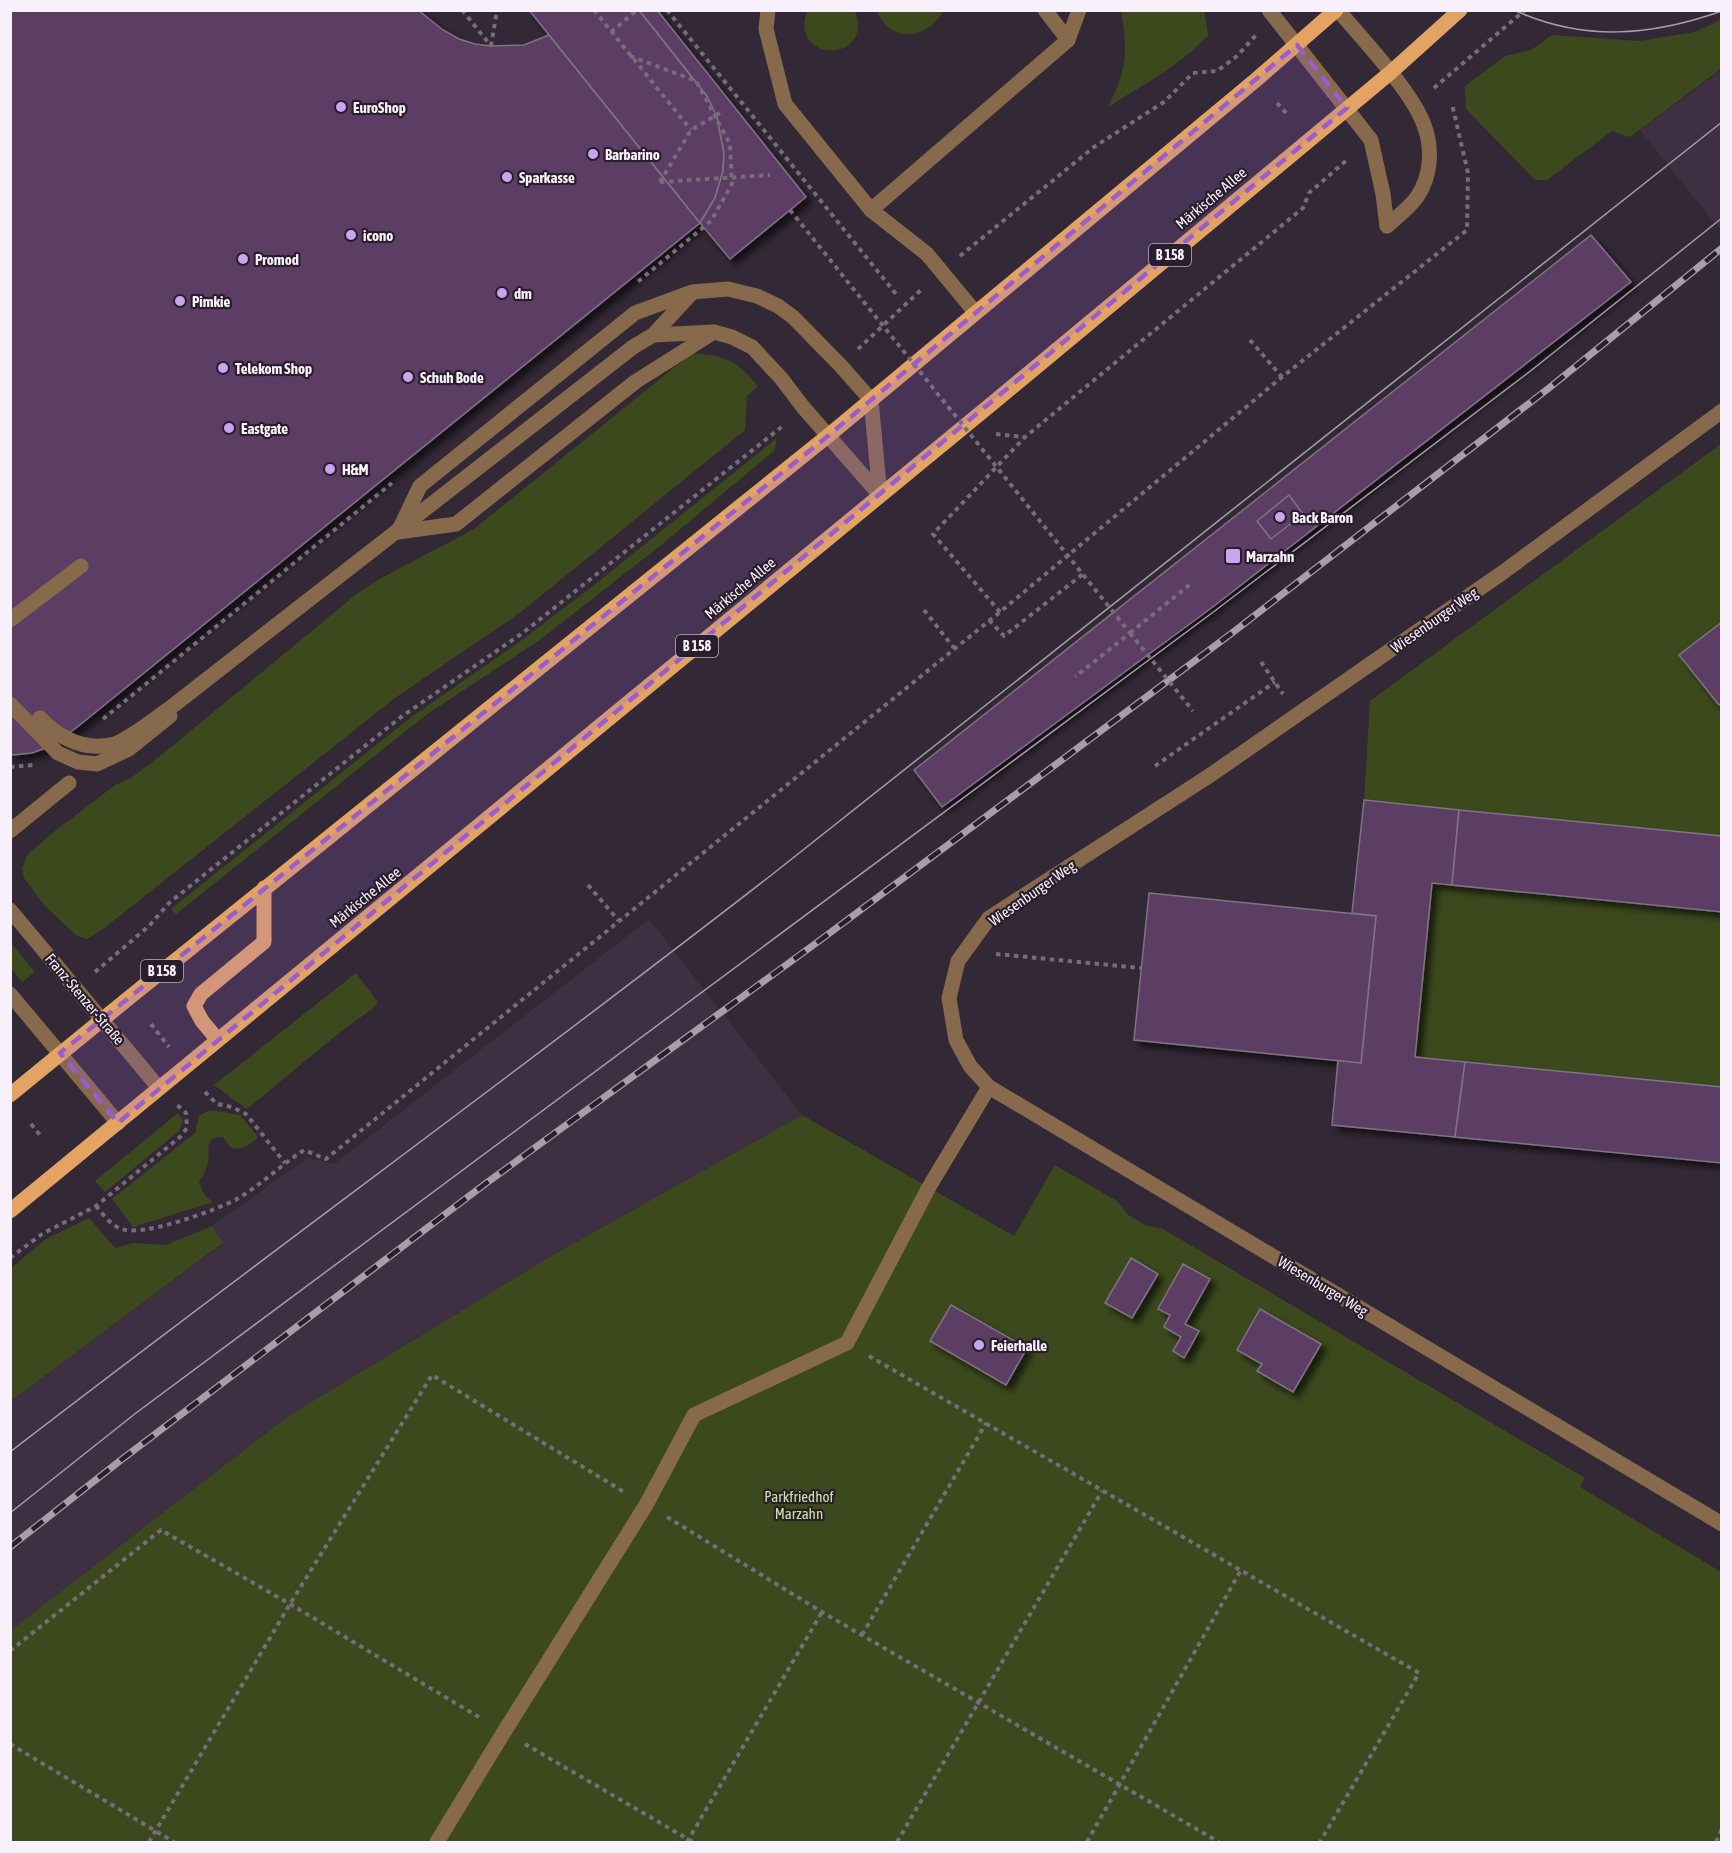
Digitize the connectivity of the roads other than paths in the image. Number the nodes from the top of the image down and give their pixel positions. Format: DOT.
graph roads {
  1 [pos="768,10"];
  2 [pos="1046,10"];
  3 [pos="1079,10"];
  4 [pos="1269,10"];
  5 [pos="1337,10"];
  6 [pos="1460,10"];
  7 [pos="1068,40"];
  8 [pos="1297,45"];
  9 [pos="1390,73"];
  10 [pos="1347,108"];
  11 [pos="871,210"];
  12 [pos="692,292"];
  13 [pos="975,312"];
  14 [pos="714,332"];
  15 [pos="653,335"];
  16 [pos="871,400"];
  17 [pos="1722,411"];
  18 [pos="829,435"];
  19 [pos="880,495"];
  20 [pos="398,532"];
  21 [pos="81,566"];
  22 [pos="10,620"];
  23 [pos="10,704"];
  24 [pos="40,718"];
  25 [pos="69,783"];
  26 [pos="10,831"];
  27 [pos="264,888"];
  28 [pos="10,910"];
  29 [pos="10,994"];
  30 [pos="102,1019"];
  31 [pos="217,1039"];
  32 [pos="60,1053"];
  33 [pos="989,1086"];
  34 [pos="159,1088"];
  35 [pos="10,1095"];
  36 [pos="118,1123"];
  37 [pos="10,1210"];
  38 [pos="1722,1524"];
  39 [pos="437,1842"];
  1 -- 11 [label="street"];
  2 -- 7 [label="street"];
  3 -- 7 [label="street"];
  4 -- 8 [label="street"];
  5 -- 8 [label="main road, B 158"];
  5 -- 9 [label="street"];
  6 -- 9 [label="main road, Märkische Allee / B 158"];
  7 -- 11 [label="street"];
  8 -- 10 [label="street"];
  8 -- 13 [label="main road, B 158"];
  9 -- 10 [label="main road, Märkische Allee / B 158"];
  9 -- 10 [label="street"];
  10 -- 19 [label="main road, Märkische Allee / B 158"];
  11 -- 13 [label="street"];
  12 -- 15 [label="street"];
  12 -- 16 [label="street"];
  12 -- 20 [label="street"];
  13 -- 16 [label="main road, B 158"];
  14 -- 15 [label="street"];
  14 -- 18 [label="street"];
  14 -- 20 [label="street"];
  15 -- 24 [label="street, bridge"];
  16 -- 18 [label="main road, B 158"];
  16 -- 19 [label="street"];
  17 -- 33 [label="street, Wiesenburger Weg"];
  18 -- 19 [label="street"];
  18 -- 27 [label="main road, B 158"];
  19 -- 31 [label="main road, Märkische Allee / B 158"];
  20 -- 23 [label="street"];
  21 -- 22 [label="street"];
  25 -- 26 [label="street"];
  27 -- 30 [label="main road, B 158"];
  27 -- 31 [label="main road"];
  28 -- 30 [label="street, Franz-Stenzer-Straße"];
  29 -- 32 [label="street"];
  30 -- 32 [label="main road, B 158"];
  30 -- 34 [label="street, Franz-Stenzer-Straße"];
  31 -- 34 [label="main road, Märkische Allee / B 158"];
  32 -- 35 [label="main road, B 158"];
  32 -- 36 [label="street"];
  33 -- 38 [label="street, Wiesenburger Weg"];
  33 -- 39 [label="street"];
  34 -- 36 [label="main road, Märkische Allee / B 158"];
  36 -- 37 [label="main road, Märkische Allee / B 158"];
}
